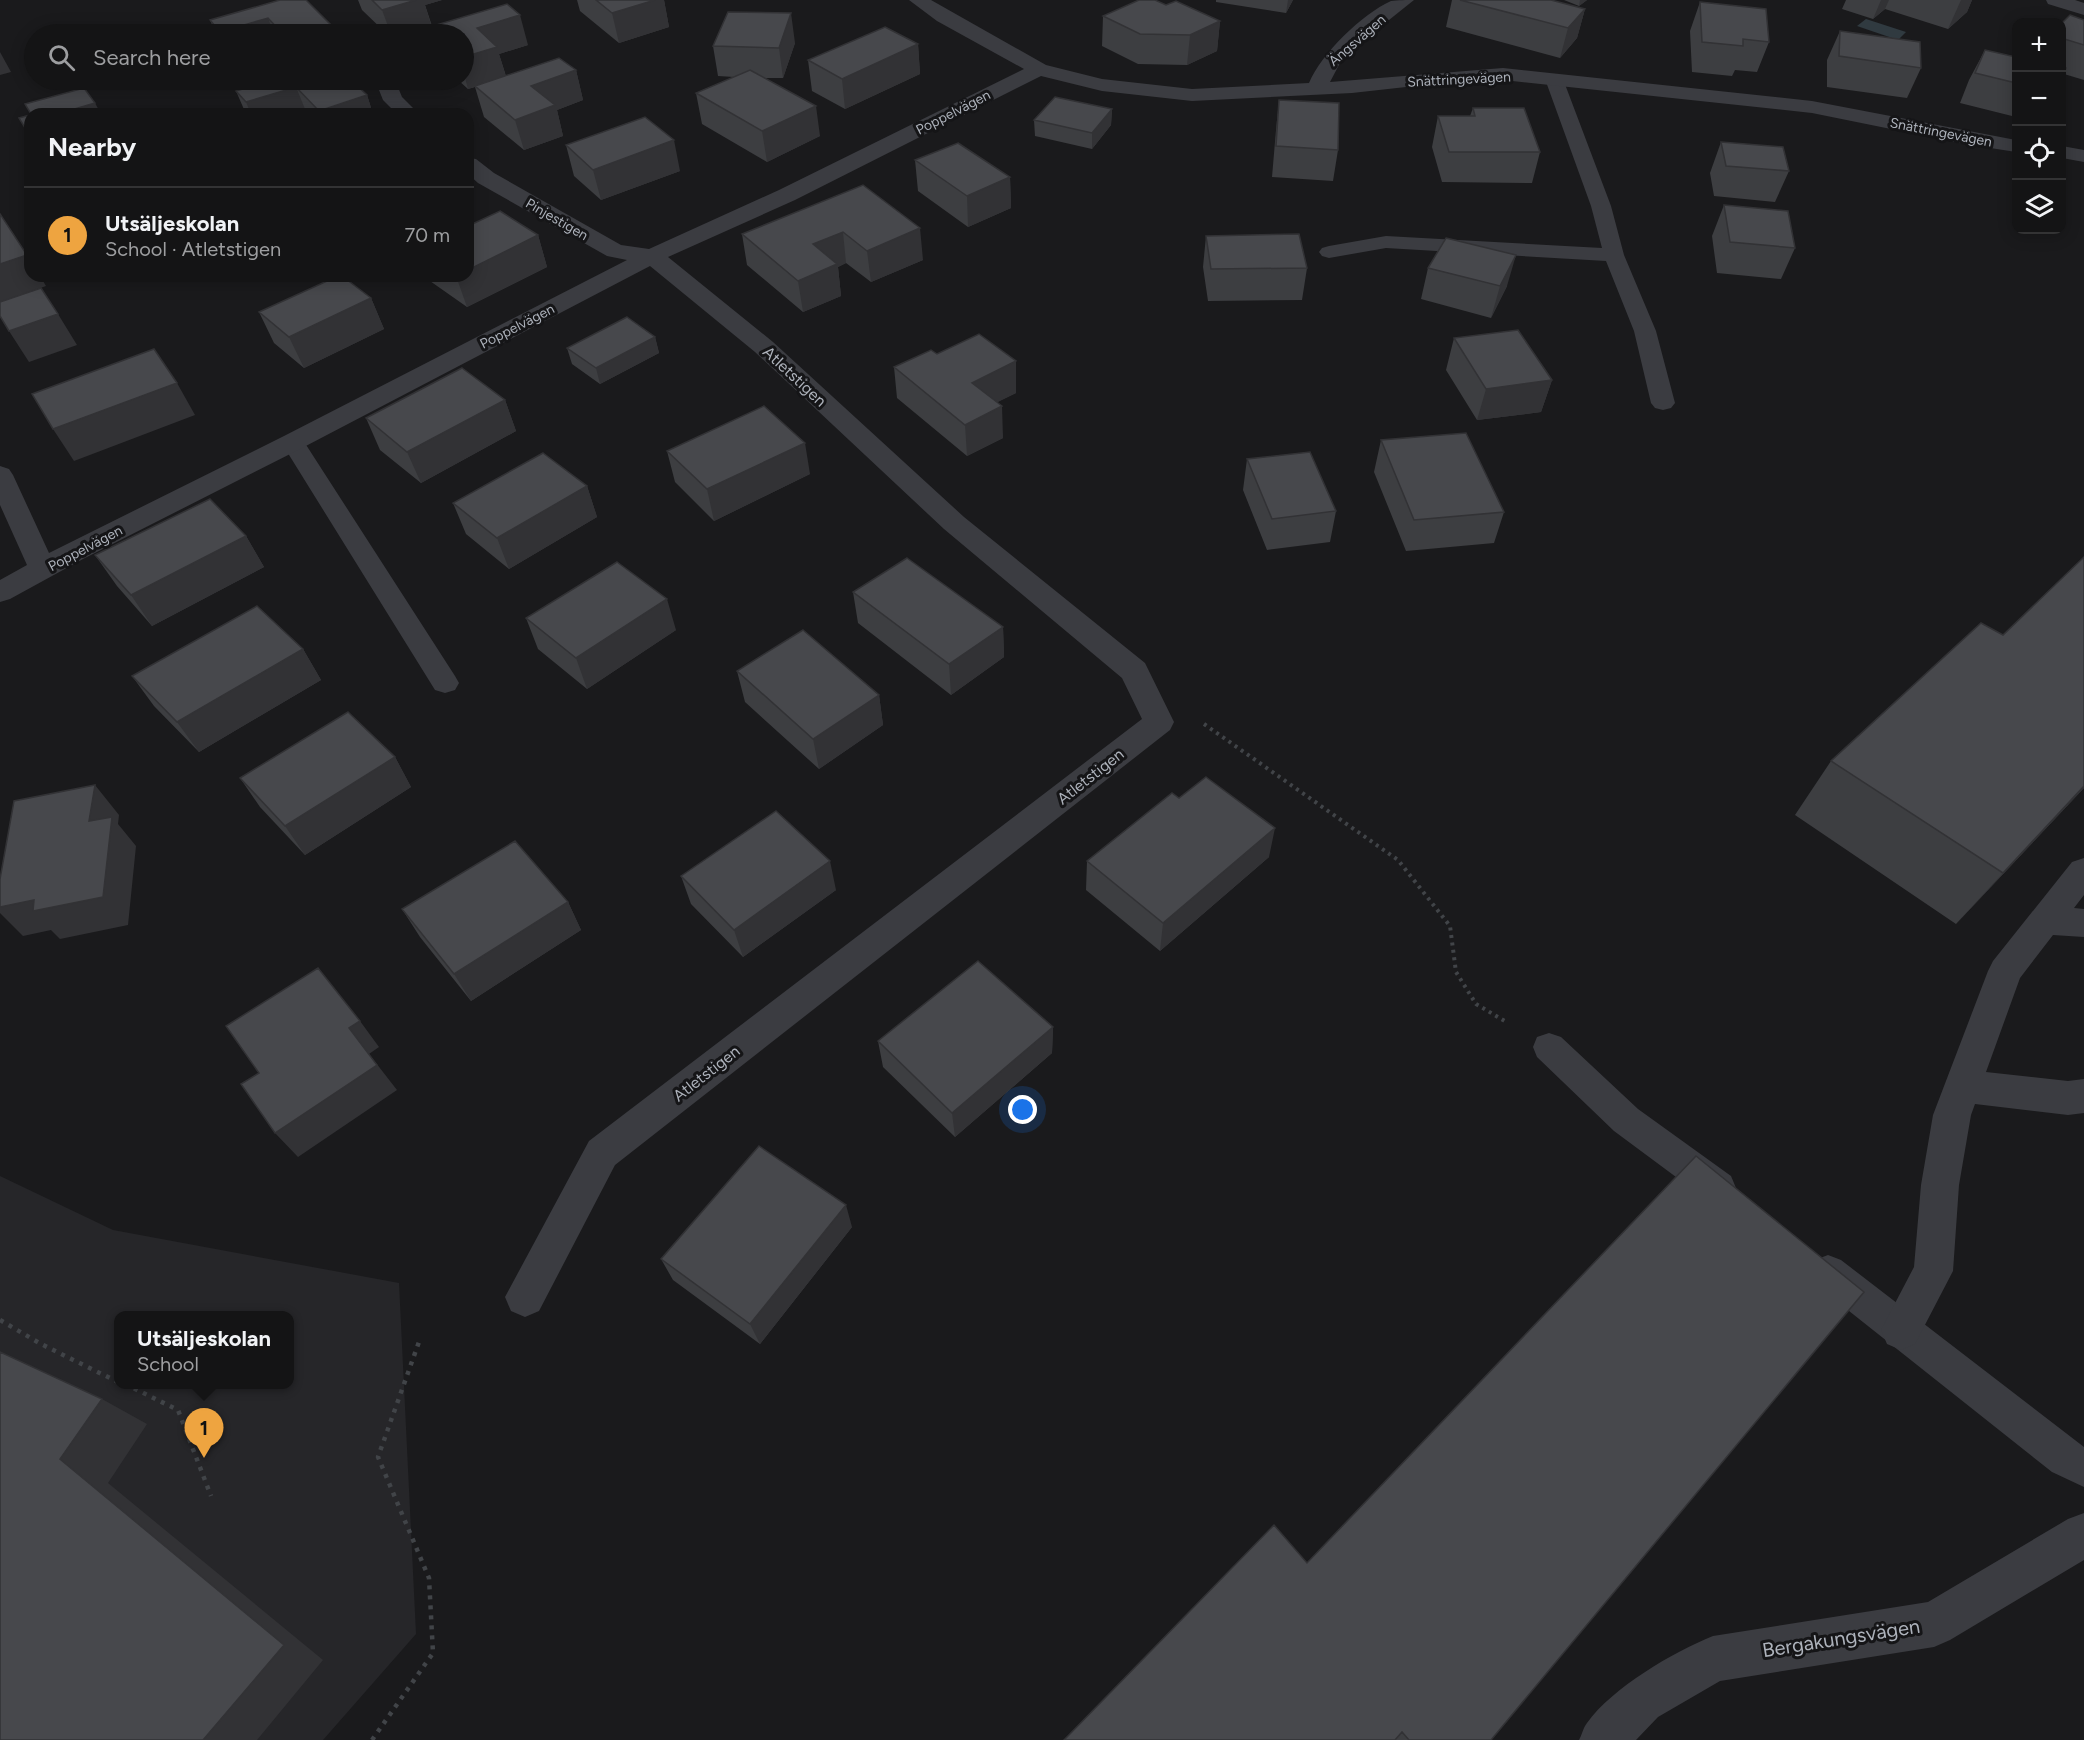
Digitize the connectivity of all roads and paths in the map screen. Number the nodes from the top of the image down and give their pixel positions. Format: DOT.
graph roads {
  1 [pos="918,0"];
  2 [pos="1405,0"];
  3 [pos="2055,0"];
  4 [pos="2084,9"];
  5 [pos="1039,69"];
  6 [pos="1554,79"];
  7 [pos="1318,87"];
  8 [pos="389,90"];
  9 [pos="402,108"];
  10 [pos="2012,145"];
  11 [pos="2066,153"];
  12 [pos="2084,156"];
  13 [pos="474,169"];
  14 [pos="1329,252"];
  15 [pos="1614,255"];
  16 [pos="652,256"];
  17 [pos="1663,403"];
  18 [pos="293,442"];
  19 [pos="0,475"];
  20 [pos="43,570"];
  21 [pos="0,592"];
  22 [pos="445,683"];
  23 [pos="1159,722"];
  24 [pos="2084,872"];
  25 [pos="2045,921"];
  26 [pos="2084,923"];
  27 [pos="1548,1047"];
  28 [pos="1963,1086"];
  29 [pos="2084,1095"];
  30 [pos="1742,1205"];
  31 [pos="1799,1249"];
  32 [pos="525,1297"];
  33 [pos="0,1320"];
  34 [pos="1901,1330"];
  35 [pos="420,1340"];
  36 [pos="114,1380"];
  37 [pos="135,1389"];
  38 [pos="2084,1468"];
  39 [pos="211,1496"];
  40 [pos="2084,1535"];
  41 [pos="372,1740"];
  42 [pos="1603,1740"];
  1 -- 5 [label="street, Snättringevägen"];
  2 -- 7 [label="street, Ängsvägen"];
  3 -- 4 [label="street"];
  5 -- 7 [label="street, Snättringevägen"];
  5 -- 16 [label="street, Poppelvägen"];
  6 -- 7 [label="street, Snättringevägen"];
  6 -- 10 [label="street, Snättringevägen"];
  6 -- 15 [label="lane"];
  8 -- 9 [label="street"];
  11 -- 12 [label="street"];
  13 -- 16 [label="street, Pinjestigen"];
  14 -- 15 [label="lane"];
  15 -- 17 [label="lane"];
  16 -- 18 [label="street, Poppelvägen"];
  16 -- 23 [label="street, Atletstigen"];
  18 -- 20 [label="street, Poppelvägen"];
  18 -- 22 [label="lane"];
  19 -- 20 [label="street"];
  20 -- 21 [label="street, Poppelvägen"];
  23 -- 27 [label="path"];
  23 -- 32 [label="street, Atletstigen"];
  24 -- 25 [label="street"];
  25 -- 26 [label="street"];
  25 -- 28 [label="street"];
  27 -- 30 [label="lane"];
  28 -- 29 [label="street"];
  28 -- 34 [label="street"];
  31 -- 34 [label="lane"];
  33 -- 36 [label="path"];
  34 -- 38 [label="lane"];
  35 -- 41 [label="path"];
  37 -- 39 [label="path"];
  40 -- 42 [label="street, Bergakungsvägen"];
}
